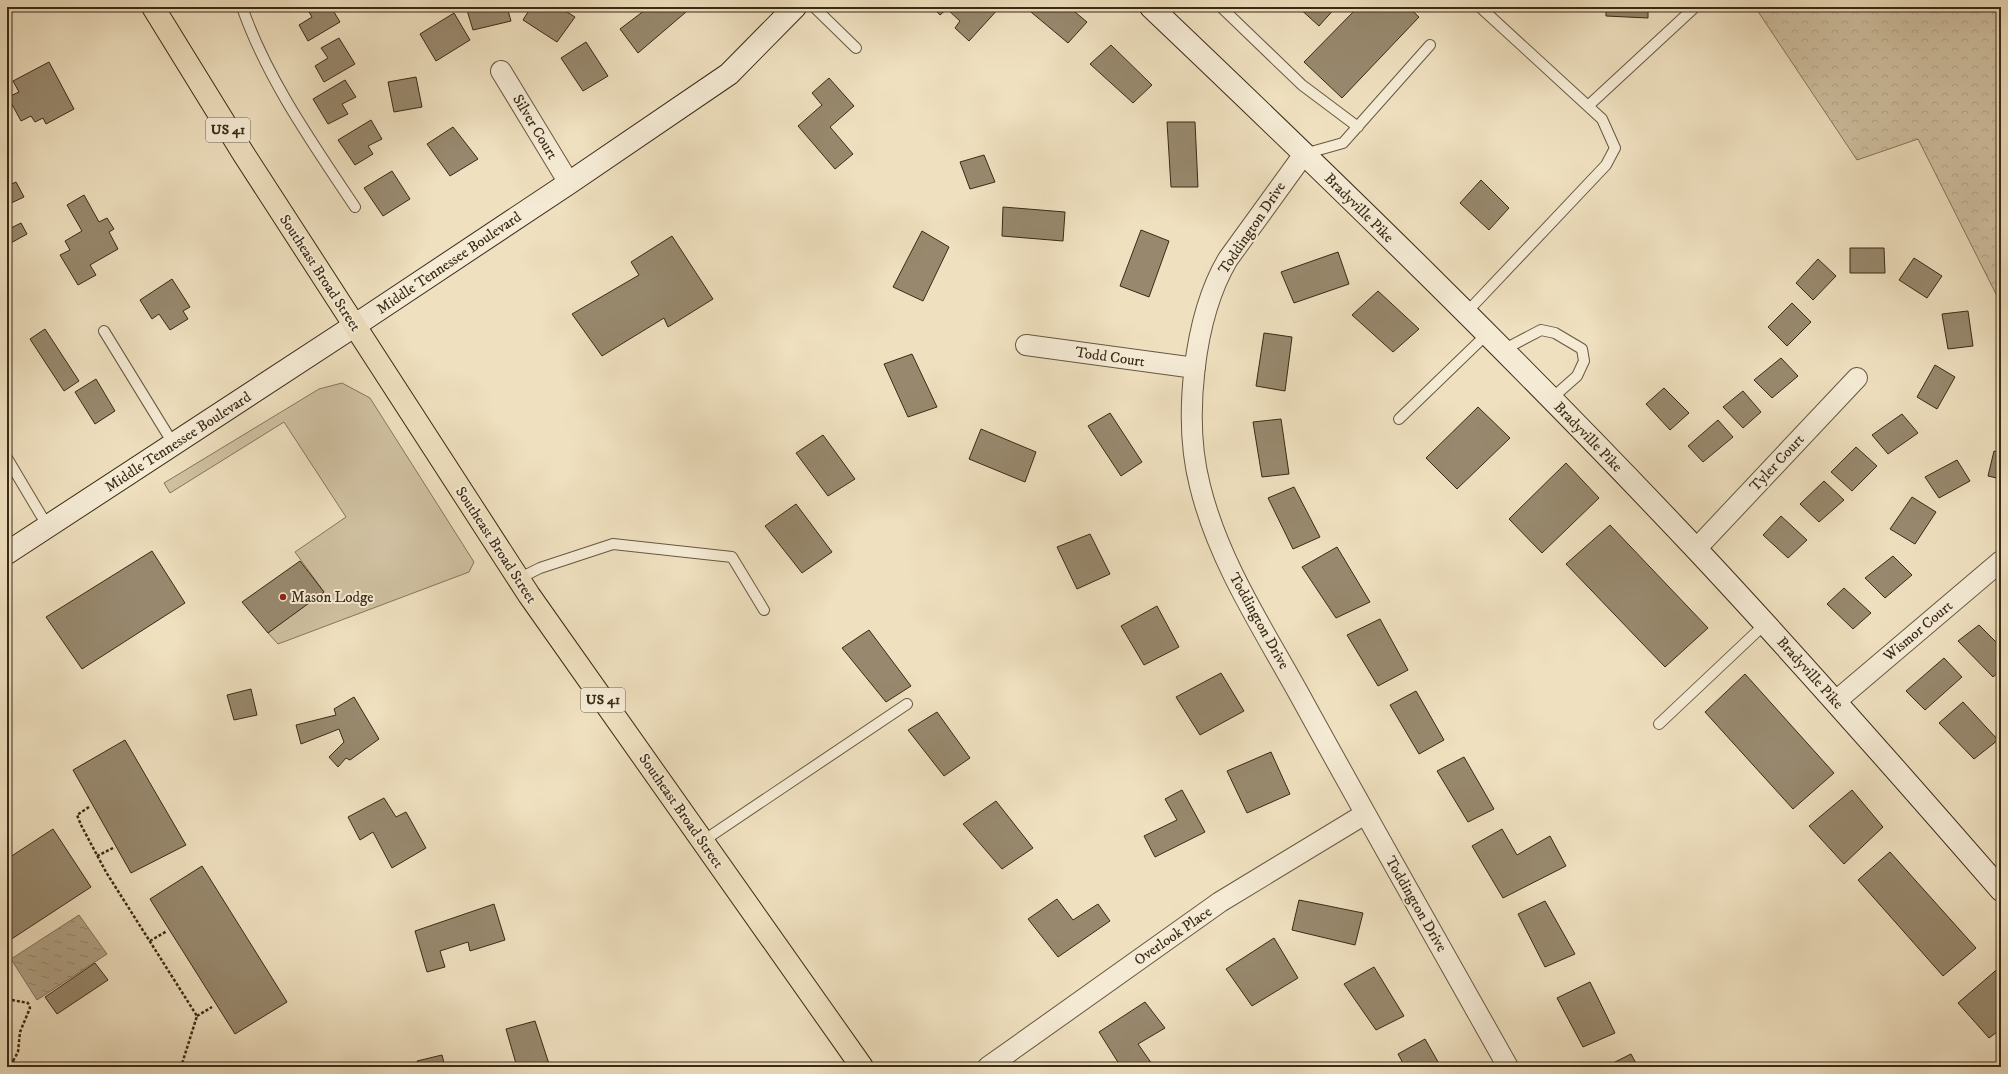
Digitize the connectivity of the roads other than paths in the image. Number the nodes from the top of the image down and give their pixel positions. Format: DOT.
graph roads {
  1 [pos="154,7"];
  2 [pos="242,7"];
  3 [pos="795,7"];
  4 [pos="814,7"];
  5 [pos="1151,7"];
  6 [pos="1221,7"];
  7 [pos="1480,7"];
  8 [pos="1695,7"];
  9 [pos="1430,45"];
  10 [pos="856,48"];
  11 [pos="501,71"];
  12 [pos="1588,106"];
  13 [pos="1358,127"];
  14 [pos="1304,154"];
  15 [pos="569,183"];
  16 [pos="355,207"];
  17 [pos="1466,313"];
  18 [pos="354,326"];
  19 [pos="104,331"];
  20 [pos="1487,334"];
  21 [pos="1026,345"];
  22 [pos="1503,350"];
  23 [pos="1195,368"];
  24 [pos="1857,378"];
  25 [pos="1551,399"];
  26 [pos="1398,419"];
  27 [pos="174,445"];
  28 [pos="7,458"];
  29 [pos="48,527"];
  30 [pos="1696,549"];
  31 [pos="7,553"];
  32 [pos="2001,561"];
  33 [pos="518,579"];
  34 [pos="764,610"];
  35 [pos="1765,624"];
  36 [pos="1836,701"];
  37 [pos="907,704"];
  38 [pos="1659,724"];
  39 [pos="1365,814"];
  40 [pos="703,841"];
  41 [pos="2001,890"];
  42 [pos="862,1067"];
  43 [pos="988,1067"];
  44 [pos="1508,1067"];
  1 -- 18 [label="main road, Southeast Broad Street / US 41"];
  2 -- 16 [label="lane"];
  3 -- 15 [label="main road, Middle Tennessee Boulevard"];
  4 -- 10 [label="lane"];
  5 -- 14 [label="main road, Bradyville Pike"];
  6 -- 13 [label="lane"];
  7 -- 12 [label="lane"];
  8 -- 12 [label="lane"];
  9 -- 13 [label="lane"];
  11 -- 15 [label="street, Silver Court"];
  12 -- 17 [label="lane"];
  13 -- 14 [label="lane"];
  14 -- 17 [label="main road, Bradyville Pike"];
  14 -- 23 [label="street, Toddington Drive"];
  15 -- 18 [label="main road, Middle Tennessee Boulevard"];
  17 -- 20 [label="main road, Bradyville Pike"];
  18 -- 27 [label="main road, Middle Tennessee Boulevard"];
  18 -- 33 [label="main road, Southeast Broad Street / US 41"];
  19 -- 27 [label="lane"];
  20 -- 22 [label="main road, Bradyville Pike"];
  20 -- 26 [label="lane"];
  21 -- 23 [label="street, Todd Court"];
  22 -- 25 [label="main road, Bradyville Pike"];
  22 -- 25 [label="lane"];
  23 -- 39 [label="street, Toddington Drive"];
  24 -- 30 [label="street, Tyler Court"];
  25 -- 30 [label="main road, Bradyville Pike"];
  27 -- 29 [label="main road, Middle Tennessee Boulevard"];
  28 -- 29 [label="lane"];
  29 -- 31 [label="main road, Middle Tennessee Boulevard"];
  30 -- 35 [label="main road, Bradyville Pike"];
  32 -- 36 [label="street, Wismor Court"];
  33 -- 34 [label="lane"];
  33 -- 40 [label="main road, Southeast Broad Street / US 41"];
  35 -- 36 [label="main road, Bradyville Pike"];
  35 -- 38 [label="lane"];
  36 -- 41 [label="main road, Bradyville Pike"];
  37 -- 40 [label="lane"];
  39 -- 43 [label="street, Overlook Place"];
  39 -- 44 [label="street, Toddington Drive"];
  40 -- 42 [label="main road, Southeast Broad Street / US 41"];
}
